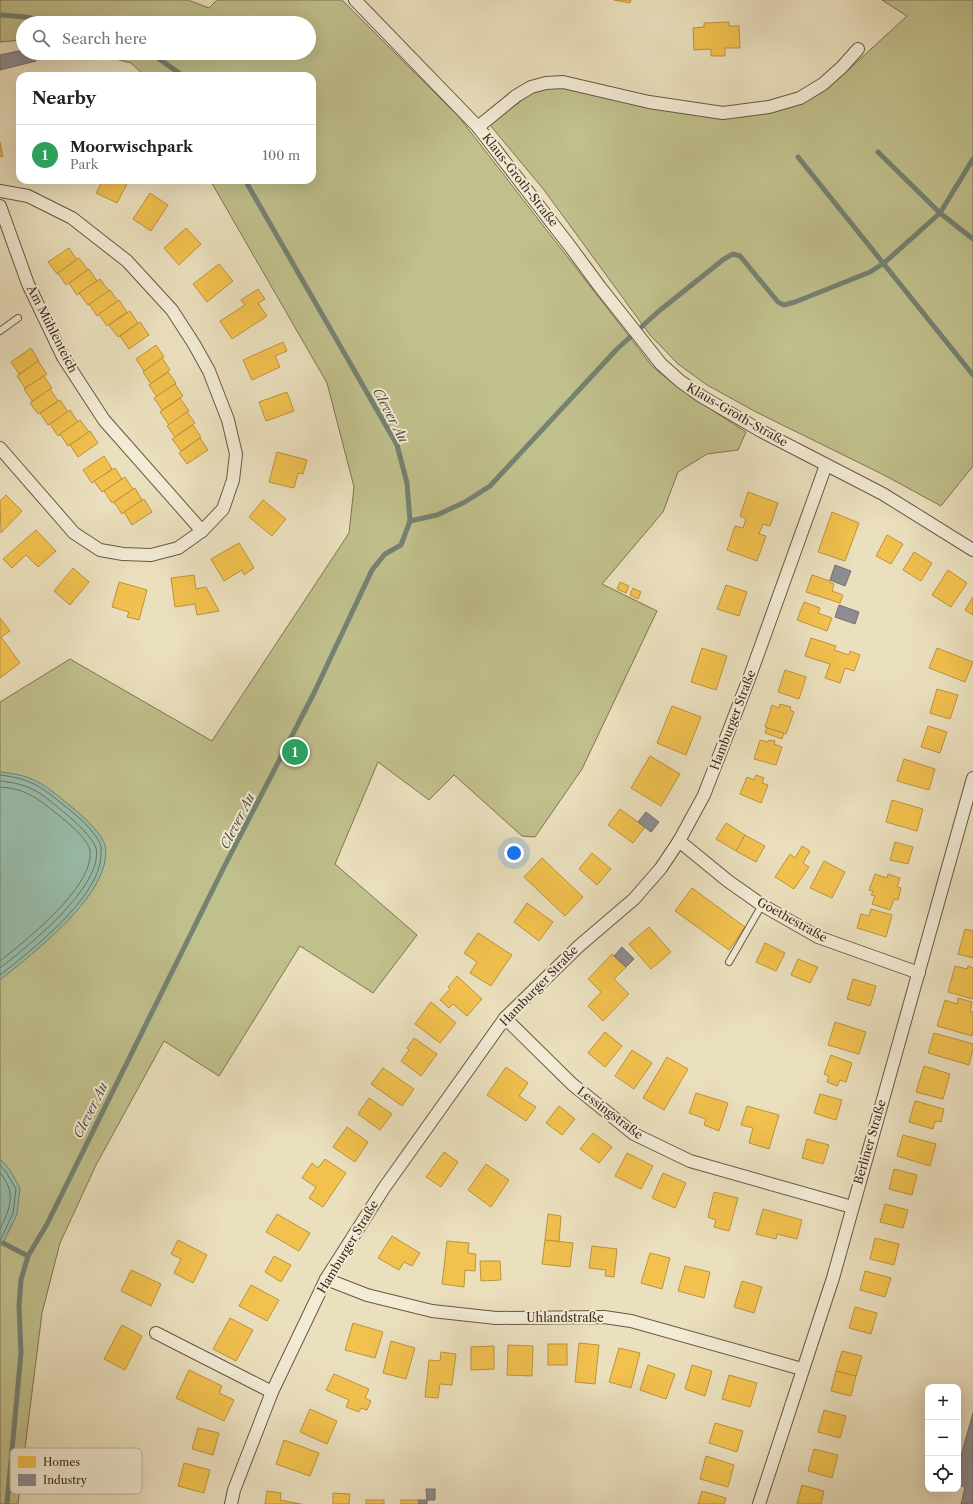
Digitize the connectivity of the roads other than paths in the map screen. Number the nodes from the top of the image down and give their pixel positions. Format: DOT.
graph roads {
  1 [pos="355,0"];
  2 [pos="858,49"];
  3 [pos="478,126"];
  4 [pos="0,191"];
  5 [pos="0,206"];
  6 [pos="18,318"];
  7 [pos="0,331"];
  8 [pos="0,448"];
  9 [pos="826,465"];
  10 [pos="202,531"];
  11 [pos="973,550"];
  12 [pos="973,778"];
  13 [pos="679,841"];
  14 [pos="762,905"];
  15 [pos="729,962"];
  16 [pos="919,973"];
  17 [pos="505,1018"];
  18 [pos="852,1207"];
  19 [pos="326,1279"];
  20 [pos="156,1333"];
  21 [pos="802,1369"];
  22 [pos="272,1392"];
  23 [pos="231,1504"];
  24 [pos="759,1504"];
  1 -- 3 [label="street, Klaus-Groth-Straße"];
  2 -- 3 [label="street, Klaus-Groth-Straße"];
  3 -- 9 [label="street, Klaus-Groth-Straße"];
  4 -- 10 [label="street"];
  5 -- 10 [label="street, Am Mühlenteich"];
  6 -- 7 [label="lane"];
  8 -- 10 [label="street"];
  9 -- 11 [label="street, Klaus-Groth-Straße"];
  9 -- 13 [label="street, Hamburger Straße"];
  12 -- 16 [label="street, Berliner Straße"];
  13 -- 14 [label="street, Goethestraße"];
  13 -- 17 [label="street, Hamburger Straße"];
  14 -- 15 [label="lane"];
  14 -- 16 [label="street, Goethestraße"];
  16 -- 18 [label="street, Berliner Straße"];
  17 -- 18 [label="street, Lessingstraße"];
  17 -- 19 [label="street, Hamburger Straße"];
  18 -- 21 [label="street, Berliner Straße"];
  19 -- 21 [label="street, Uhlandstraße"];
  19 -- 22 [label="street, Hamburger Straße"];
  20 -- 22 [label="street"];
  21 -- 24 [label="street, Berliner Straße"];
  22 -- 23 [label="street, Hamburger Straße"];
}
